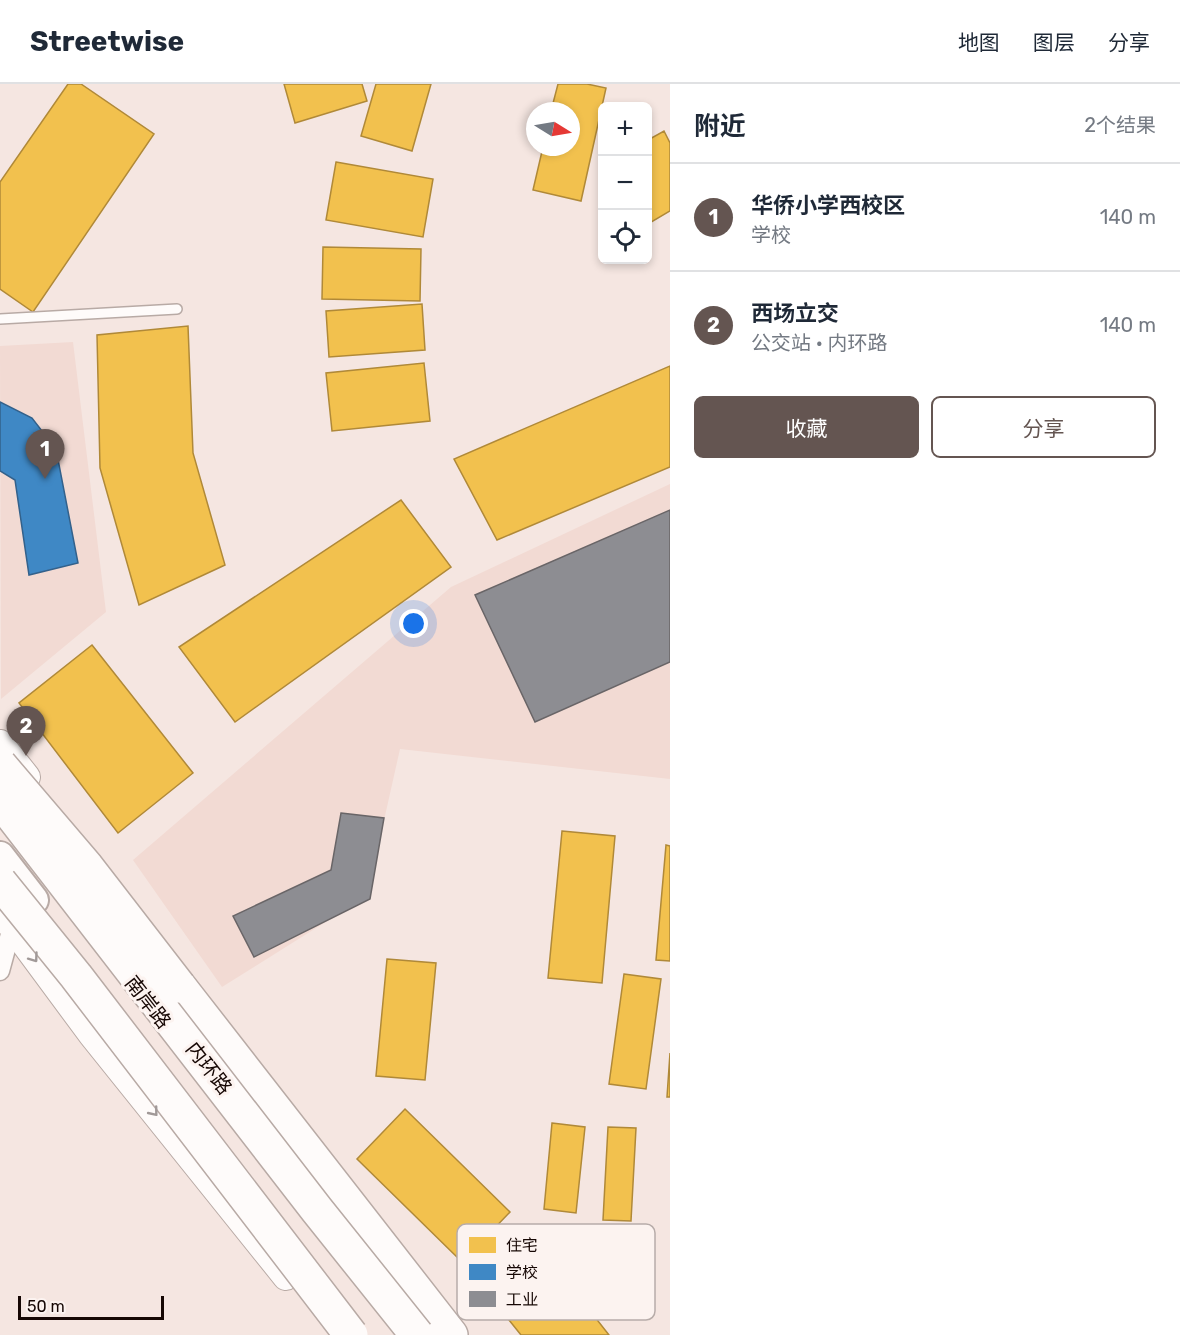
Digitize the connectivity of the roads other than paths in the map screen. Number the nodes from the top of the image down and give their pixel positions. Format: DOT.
graph roads {
  1 [pos="177,309"];
  2 [pos="0,319"];
  3 [pos="0,743"];
  4 [pos="0,765"];
  5 [pos="0,800"];
  6 [pos="0,813"];
  7 [pos="62,822"];
  8 [pos="0,856"];
  9 [pos="0,882"];
  10 [pos="6,919"];
  11 [pos="140,920"];
  12 [pos="109,953"];
  13 [pos="0,971"];
  14 [pos="155,980"];
  15 [pos="261,1245"];
  16 [pos="312,1260"];
  17 [pos="339,1330"];
  18 [pos="366,1335"];
  19 [pos="404,1335"];
  20 [pos="417,1335"];
  21 [pos="434,1335"];
  22 [pos="451,1335"];
  23 [pos="468,1335"];
  1 -- 2 [label="lane"];
  3 -- 7 [label="main road"];
  4 -- 22 [label="highway, bridge"];
  5 -- 7 [label="main road"];
  5 -- 20 [label="highway, 内环路, bridge"];
  6 -- 12 [label="main road, 南岸路"];
  7 -- 11 [label="main road"];
  8 -- 16 [label="main road, 南岸路"];
  9 -- 17 [label="highway, bridge"];
  10 -- 13 [label="street"];
  10 -- 15 [label="main road, one-way"];
  11 -- 14 [label="street"];
  11 -- 23 [label="main road"];
  12 -- 14 [label="street"];
  12 -- 19 [label="main road, 南岸路"];
  14 -- 21 [label="street"];
  15 -- 16 [label="main road"];
  15 -- 17 [label="main road"];
  16 -- 18 [label="main road, 南岸路"];
}
